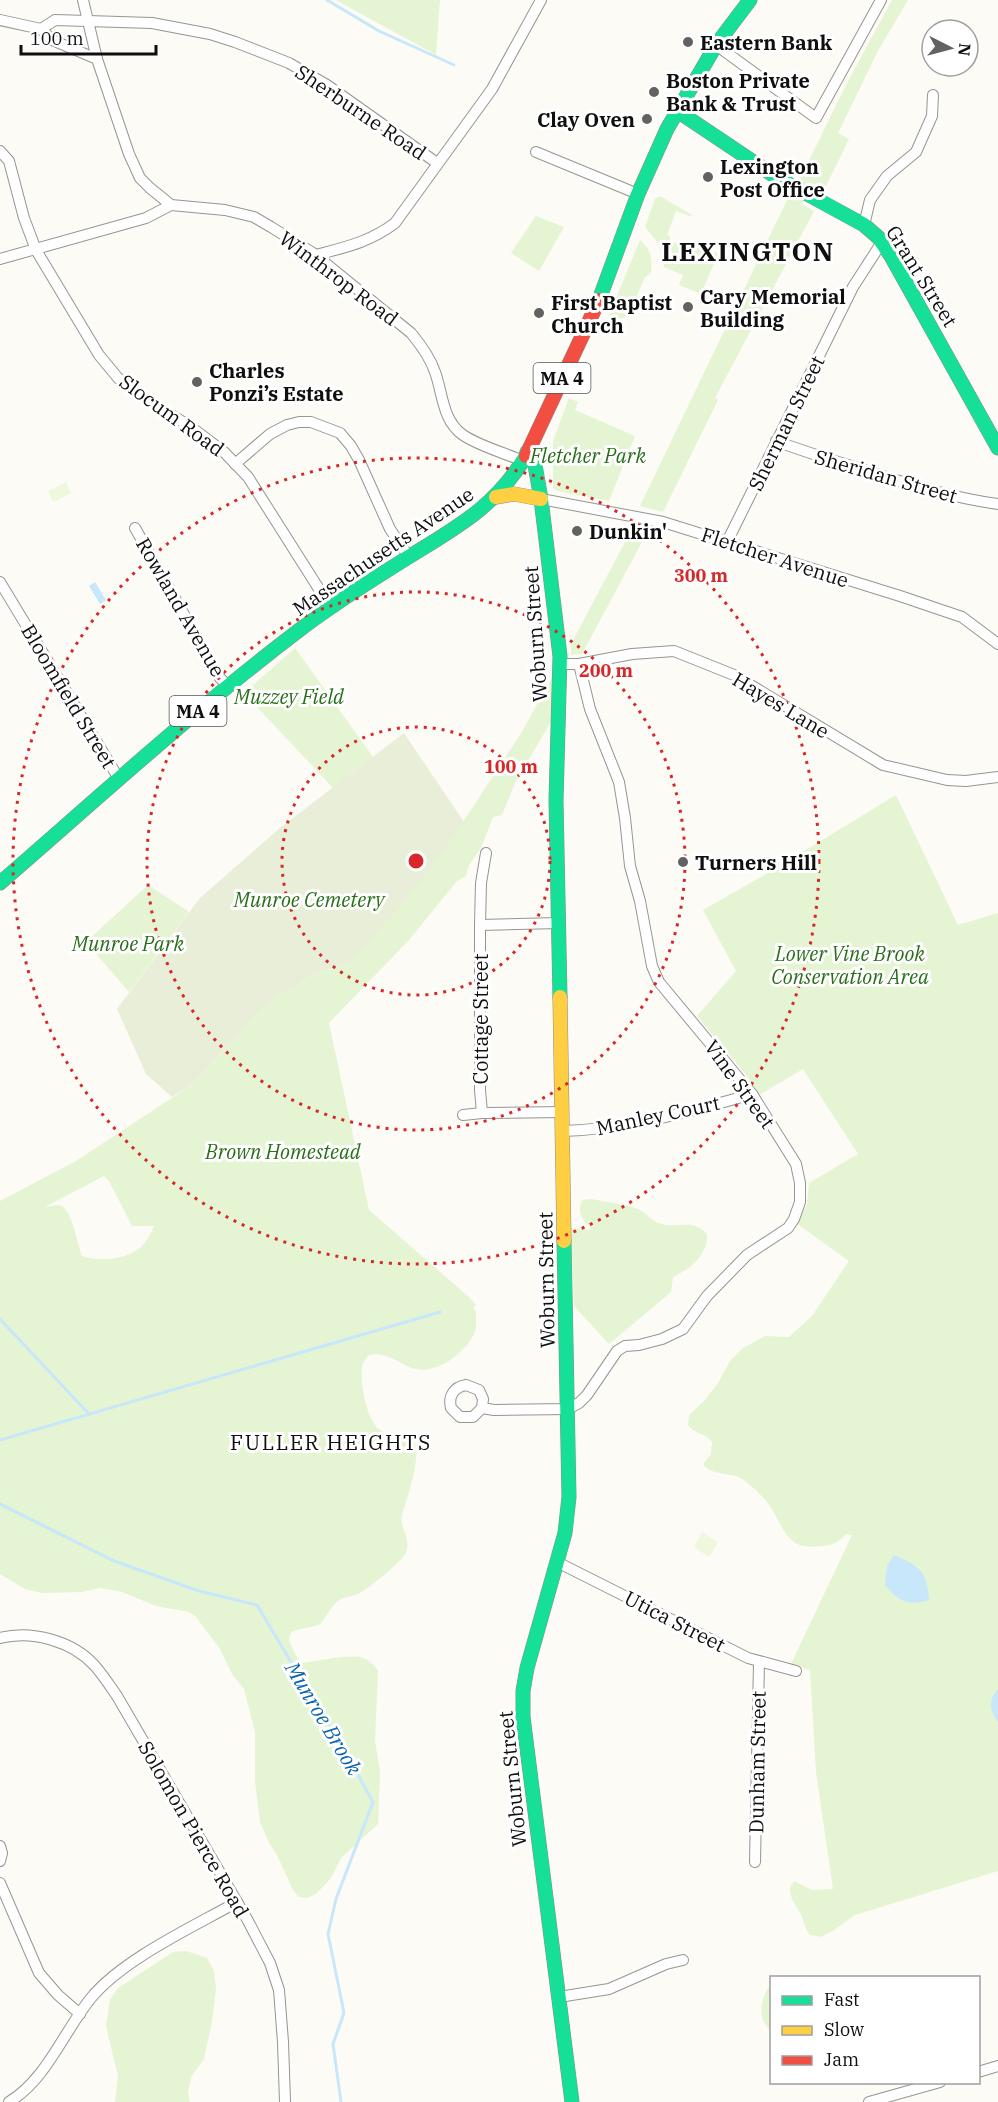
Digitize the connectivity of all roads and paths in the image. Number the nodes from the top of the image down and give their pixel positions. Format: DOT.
graph roads {
  1 [pos="82,0"];
  2 [pos="541,0"];
  3 [pos="750,0"];
  4 [pos="881,0"];
  5 [pos="0,20"];
  6 [pos="87,20"];
  7 [pos="41,29"];
  8 [pos="716,45"];
  9 [pos="97,59"];
  10 [pos="933,95"];
  11 [pos="676,110"];
  12 [pos="0,151"];
  13 [pos="536,152"];
  14 [pos="437,163"];
  15 [pos="638,194"];
  16 [pos="171,205"];
  17 [pos="864,225"];
  18 [pos="882,242"];
  19 [pos="36,250"];
  20 [pos="316,255"];
  21 [pos="0,259"];
  22 [pos="777,441"];
  23 [pos="998,448"];
  24 [pos="525,457"];
  25 [pos="236,464"];
  26 [pos="496,497"];
  27 [pos="541,499"];
  28 [pos="998,504"];
  29 [pos="135,528"];
  30 [pos="727,542"];
  31 [pos="409,557"];
  32 [pos="0,582"];
  33 [pos="331,608"];
  34 [pos="998,644"];
  35 [pos="560,664"];
  36 [pos="579,664"];
  37 [pos="228,686"];
  38 [pos="998,777"];
  39 [pos="119,779"];
  40 [pos="486,853"];
  41 [pos="0,883"];
  42 [pos="559,923"];
  43 [pos="480,925"];
  44 [pos="752,1094"];
  45 [pos="562,1112"];
  46 [pos="482,1113"];
  47 [pos="463,1116"];
  48 [pos="563,1131"];
  49 [pos="482,1408"];
  50 [pos="568,1409"];
  51 [pos="557,1562"];
  52 [pos="0,1638"];
  53 [pos="759,1662"];
  54 [pos="796,1671"];
  55 [pos="0,1846"];
  56 [pos="0,1861"];
  57 [pos="755,1862"];
  58 [pos="0,1883"];
  59 [pos="237,1902"];
  60 [pos="683,1960"];
  61 [pos="559,1997"];
  62 [pos="80,2014"];
  63 [pos="998,2066"];
  64 [pos="980,2071"];
  65 [pos="933,2084"];
  66 [pos="910,2091"];
  67 [pos="9,2102"];
  68 [pos="285,2102"];
  69 [pos="572,2102"];
  70 [pos="869,2102"];
  71 [pos="914,2102"];
  1 -- 6 [label="street"];
  2 -- 14 [label="street"];
  3 -- 8 [label="main road, Massachusetts Avenue / MA 4"];
  4 -- 8 [label="street"];
  5 -- 7 [label="street"];
  6 -- 7 [label="street, Sherburne Road"];
  6 -- 9 [label="street"];
  6 -- 14 [label="street, Sherburne Road"];
  7 -- 9 [label="street"];
  8 -- 11 [label="main road, Massachusetts Avenue / MA 4"];
  9 -- 16 [label="street"];
  10 -- 17 [label="street"];
  11 -- 15 [label="main road, Massachusetts Avenue / MA 4"];
  11 -- 17 [label="main road, Grant Street"];
  12 -- 19 [label="street, Slocum Road"];
  13 -- 15 [label="street"];
  14 -- 20 [label="street"];
  15 -- 24 [label="main road, Massachusetts Avenue / MA 4"];
  16 -- 19 [label="street"];
  16 -- 20 [label="street, Winthrop Road"];
  17 -- 18 [label="main road, Grant Street"];
  18 -- 22 [label="street, Sherman Street"];
  18 -- 23 [label="main road, Grant Street"];
  19 -- 21 [label="street"];
  19 -- 25 [label="street, Slocum Road"];
  20 -- 24 [label="street, Winthrop Road"];
  22 -- 28 [label="street, Sheridan Street"];
  22 -- 30 [label="street, Sherman Street"];
  24 -- 26 [label="main road, Massachusetts Avenue / MA 4"];
  24 -- 27 [label="main road, Woburn Street"];
  25 -- 31 [label="street"];
  25 -- 33 [label="street, Slocum Road"];
  26 -- 27 [label="main road"];
  26 -- 31 [label="main road, Massachusetts Avenue / MA 4"];
  27 -- 30 [label="street, Fletcher Avenue"];
  27 -- 35 [label="main road, Woburn Street"];
  29 -- 37 [label="street, Rowland Avenue"];
  30 -- 34 [label="street, Fletcher Avenue"];
  31 -- 33 [label="main road, Massachusetts Avenue / MA 4"];
  32 -- 39 [label="street, Bloomfield Street"];
  33 -- 37 [label="main road, Massachusetts Avenue / MA 4"];
  35 -- 36 [label="street, Hayes Lane"];
  35 -- 42 [label="main road, Woburn Street"];
  36 -- 38 [label="street, Hayes Lane"];
  36 -- 44 [label="street, Vine Street"];
  37 -- 39 [label="main road, Massachusetts Avenue / MA 4"];
  39 -- 41 [label="main road, Massachusetts Avenue / MA 4"];
  40 -- 43 [label="street, Cottage Street"];
  42 -- 43 [label="street, Cottage Street"];
  42 -- 45 [label="main road, Woburn Street"];
  43 -- 46 [label="street, Cottage Street"];
  44 -- 48 [label="street, Manley Court"];
  44 -- 50 [label="street, Vine Street"];
  45 -- 46 [label="street, Cottage Street"];
  45 -- 48 [label="main road, Woburn Street"];
  46 -- 47 [label="street, Cottage Street"];
  48 -- 50 [label="main road, Woburn Street"];
  49 -- 50 [label="street"];
  50 -- 51 [label="main road, Woburn Street"];
  51 -- 53 [label="street, Utica Street"];
  51 -- 61 [label="main road, Woburn Street"];
  52 -- 59 [label="street, Solomon Pierce Road"];
  53 -- 54 [label="street, Utica Street"];
  53 -- 57 [label="street, Dunham Street"];
  55 -- 56 [label="street"];
  58 -- 62 [label="street"];
  59 -- 62 [label="street"];
  59 -- 68 [label="street, Solomon Pierce Road"];
  60 -- 61 [label="street"];
  61 -- 69 [label="main road, Woburn Street"];
  62 -- 67 [label="street"];
  63 -- 64 [label="street"];
  65 -- 66 [label="street"];
  66 -- 70 [label="street"];
  66 -- 71 [label="street"];
}
